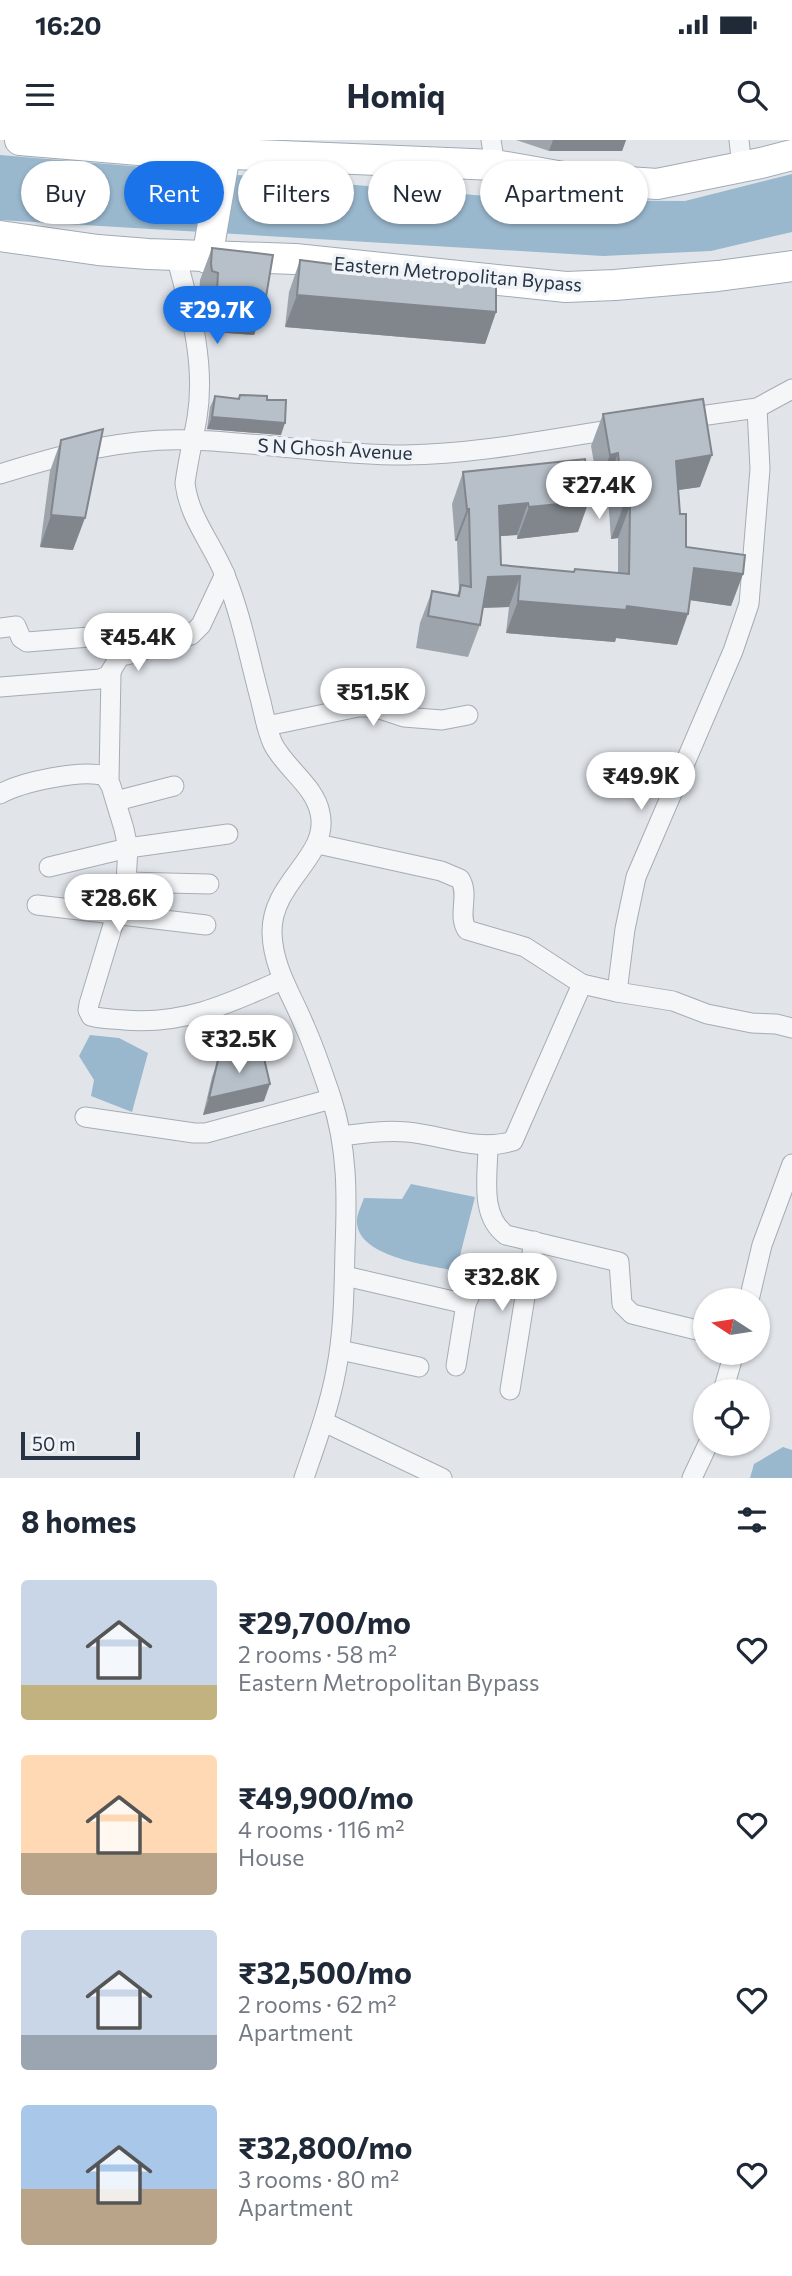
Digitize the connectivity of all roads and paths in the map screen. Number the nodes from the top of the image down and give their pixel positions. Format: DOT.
graph roads {
  1 [pos="20,140"];
  2 [pos="230,149"];
  3 [pos="493,152"];
  4 [pos="740,154"];
  5 [pos="792,155"];
  6 [pos="0,236"];
  7 [pos="176,256"];
  8 [pos="206,258"];
  9 [pos="792,266"];
  10 [pos="792,389"];
  11 [pos="757,408"];
  12 [pos="662,422"];
  13 [pos="635,426"];
  14 [pos="191,440"];
  15 [pos="0,474"];
  16 [pos="225,574"];
  17 [pos="0,628"];
  18 [pos="116,664"];
  19 [pos="0,687"];
  20 [pos="468,715"];
  21 [pos="267,726"];
  22 [pos="109,780"];
  23 [pos="174,786"];
  24 [pos="0,794"];
  25 [pos="116,801"];
  26 [pos="228,834"];
  27 [pos="318,844"];
  28 [pos="128,848"];
  29 [pos="49,867"];
  30 [pos="126,882"];
  31 [pos="209,884"];
  32 [pos="37,905"];
  33 [pos="117,914"];
  34 [pos="206,925"];
  35 [pos="282,980"];
  36 [pos="582,984"];
  37 [pos="617,992"];
  38 [pos="792,1028"];
  39 [pos="331,1099"];
  40 [pos="85,1117"];
  41 [pos="342,1136"];
  42 [pos="488,1145"];
  43 [pos="792,1164"];
  44 [pos="534,1241"];
  45 [pos="345,1276"];
  46 [pos="527,1283"];
  47 [pos="751,1288"];
  48 [pos="466,1304"];
  49 [pos="693,1329"];
  50 [pos="340,1350"];
  51 [pos="456,1366"];
  52 [pos="419,1367"];
  53 [pos="510,1390"];
  54 [pos="324,1422"];
  55 [pos="702,1456"];
  56 [pos="304,1478"];
  57 [pos="442,1478"];
  58 [pos="692,1478"];
  1 -- 2 [label="main road"];
  2 -- 3 [label="main road"];
  2 -- 8 [label="main road"];
  3 -- 4 [label="main road"];
  4 -- 5 [label="main road"];
  6 -- 7 [label="main road, Eastern Metropolitan Bypass"];
  7 -- 8 [label="main road, Eastern Metropolitan Bypass"];
  7 -- 14 [label="street"];
  8 -- 9 [label="main road, Eastern Metropolitan Bypass"];
  10 -- 11 [label="street"];
  11 -- 12 [label="street"];
  11 -- 37 [label="street"];
  13 -- 14 [label="street, S N Ghosh Avenue"];
  14 -- 15 [label="street, S N Ghosh Avenue"];
  14 -- 16 [label="street"];
  16 -- 18 [label="street"];
  16 -- 21 [label="street"];
  17 -- 18 [label="street"];
  18 -- 19 [label="street"];
  18 -- 22 [label="street"];
  20 -- 21 [label="street"];
  21 -- 27 [label="street"];
  22 -- 24 [label="street"];
  22 -- 25 [label="street"];
  23 -- 25 [label="street"];
  25 -- 28 [label="street"];
  26 -- 28 [label="street"];
  27 -- 35 [label="street"];
  27 -- 36 [label="street"];
  28 -- 29 [label="street"];
  28 -- 30 [label="street"];
  30 -- 31 [label="street"];
  30 -- 33 [label="street"];
  32 -- 33 [label="street"];
  33 -- 34 [label="street"];
  33 -- 35 [label="street"];
  35 -- 39 [label="street"];
  36 -- 37 [label="street"];
  36 -- 42 [label="street"];
  37 -- 38 [label="street"];
  39 -- 40 [label="street"];
  39 -- 41 [label="street"];
  41 -- 42 [label="street"];
  41 -- 45 [label="street"];
  42 -- 44 [label="street"];
  43 -- 47 [label="street"];
  44 -- 46 [label="street"];
  44 -- 49 [label="street"];
  45 -- 48 [label="street"];
  45 -- 50 [label="street"];
  46 -- 48 [label="street"];
  46 -- 53 [label="street"];
  48 -- 51 [label="street"];
  50 -- 52 [label="street"];
  50 -- 54 [label="street"];
  54 -- 56 [label="street"];
  54 -- 57 [label="street"];
  55 -- 58 [label="street"];
}
